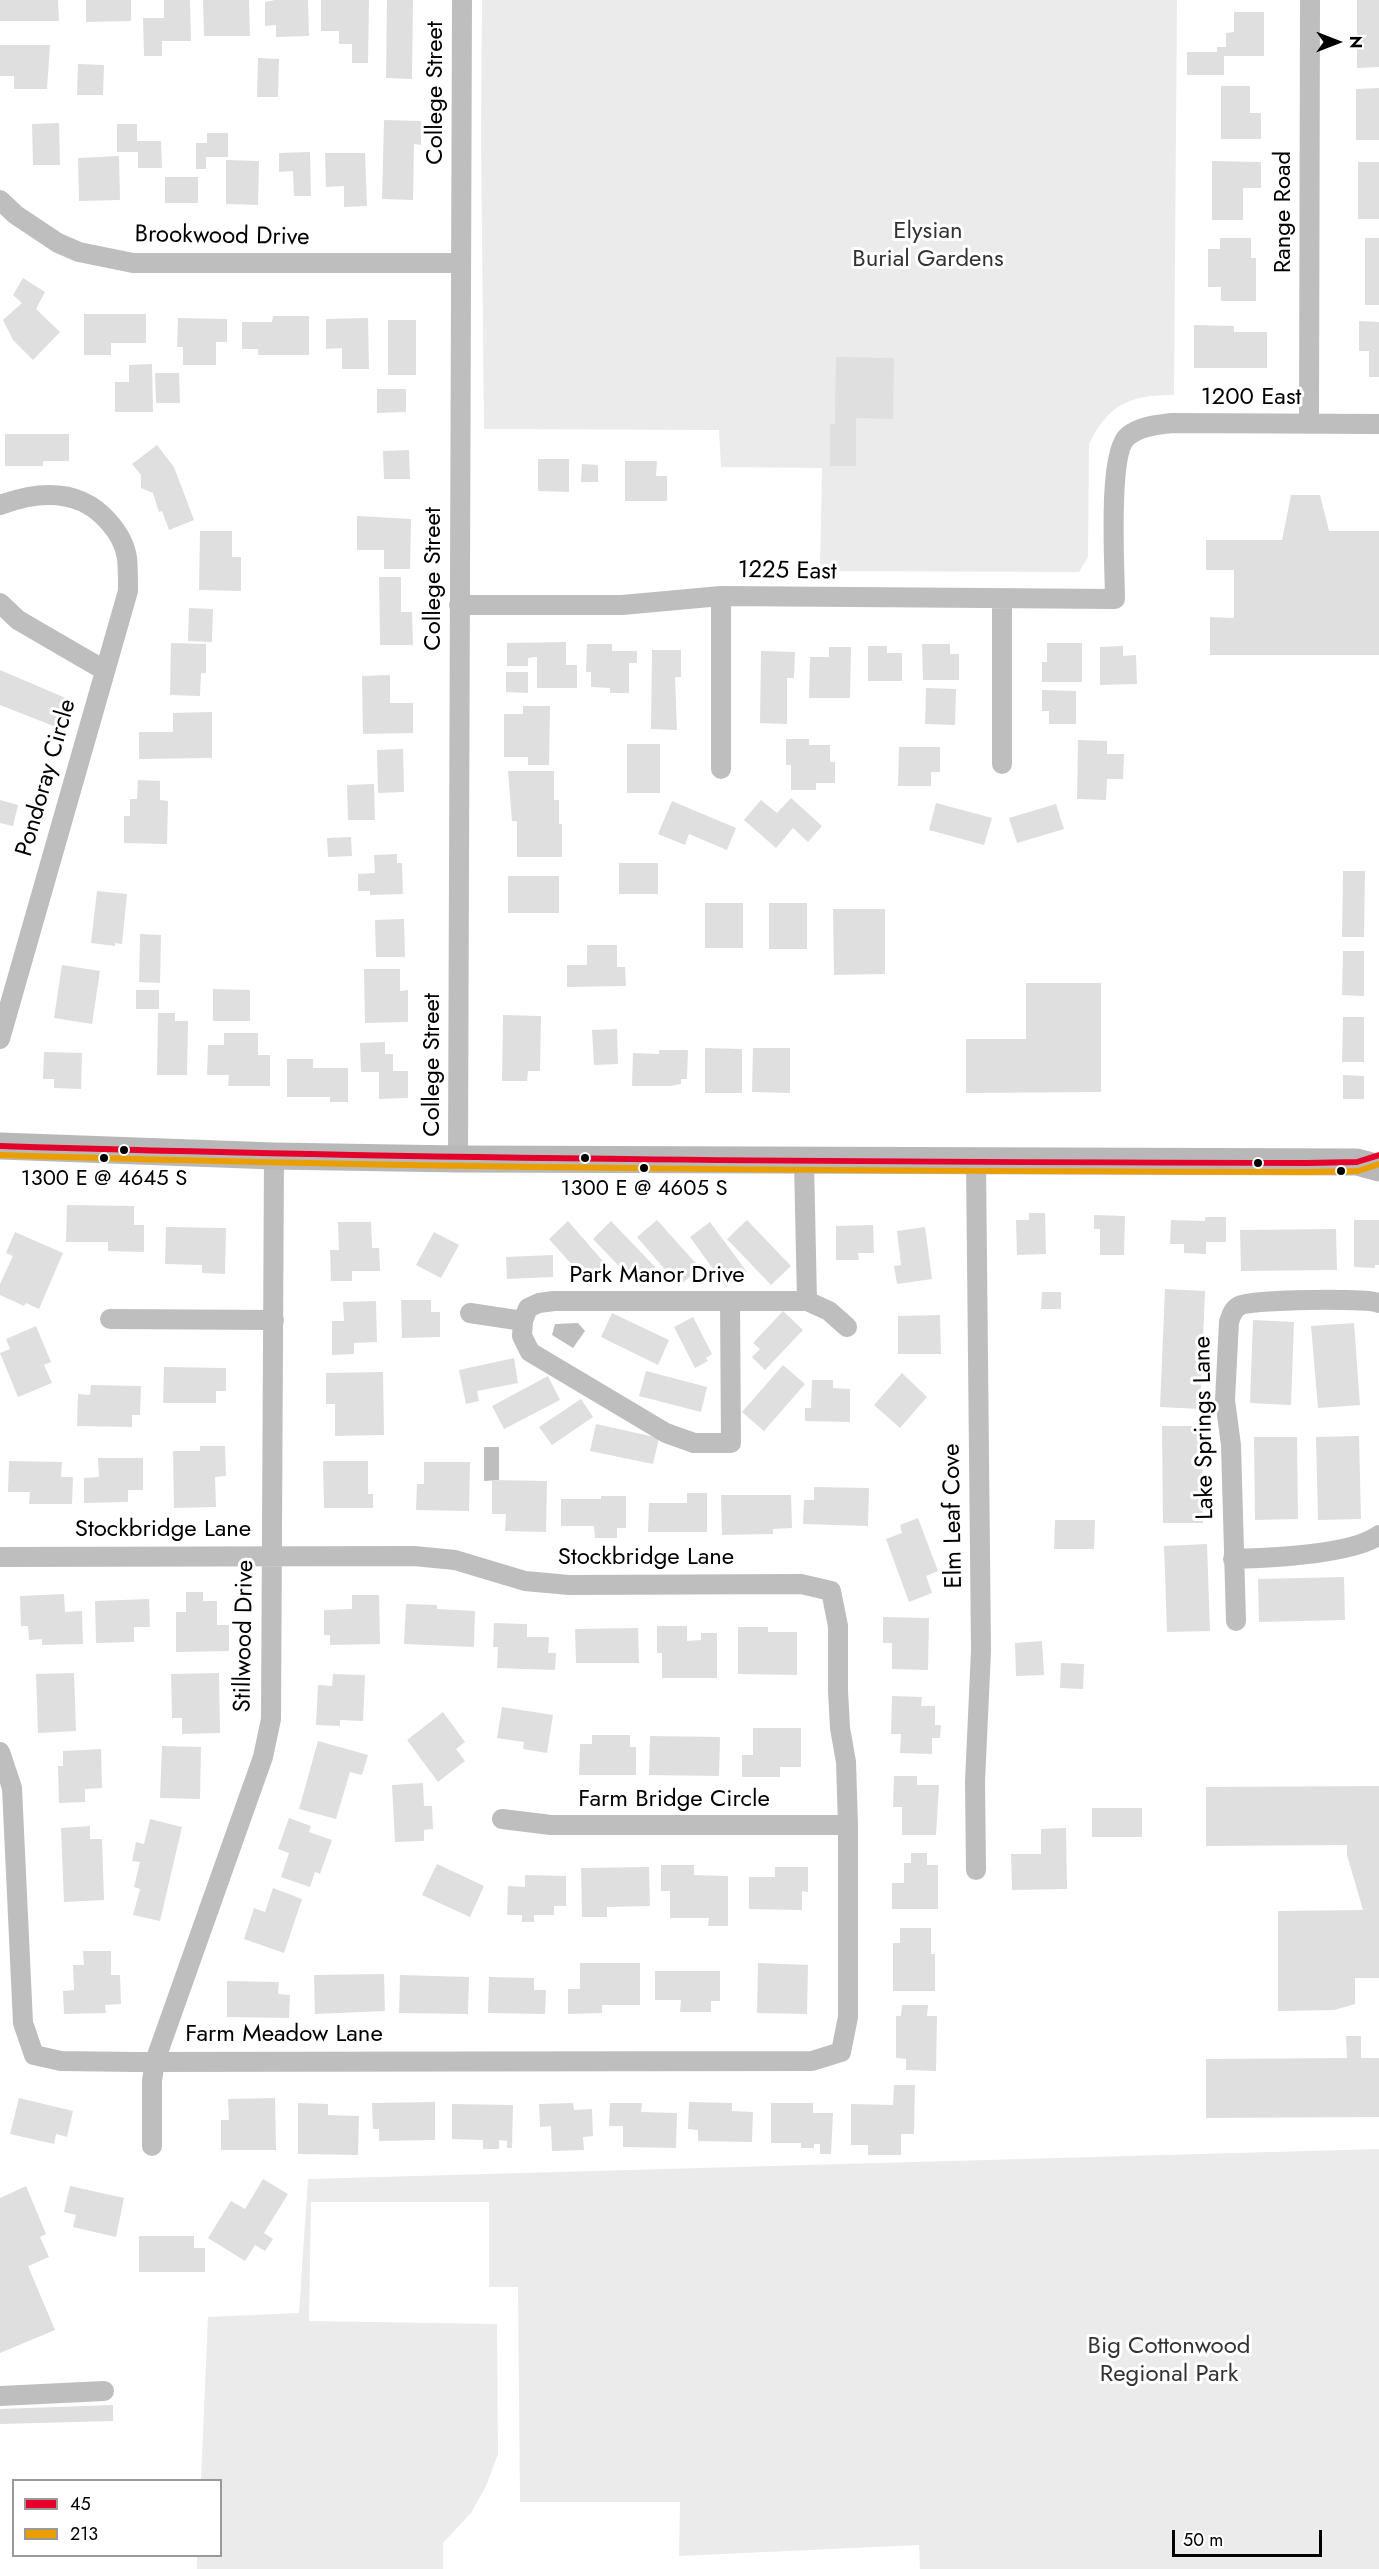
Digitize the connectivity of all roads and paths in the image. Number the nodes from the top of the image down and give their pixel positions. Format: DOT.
graph roads {
  1 [pos="462,0"];
  2 [pos="1310,0"];
  3 [pos="0,200"];
  4 [pos="461,263"];
  5 [pos="1310,424"];
  6 [pos="1379,424"];
  7 [pos="0,505"];
  8 [pos="721,596"];
  9 [pos="1002,599"];
  10 [pos="1115,599"];
  11 [pos="0,603"];
  12 [pos="459,605"];
  13 [pos="104,670"];
  14 [pos="1002,764"];
  15 [pos="721,769"];
  16 [pos="0,1039"];
  17 [pos="0,1146"];
  18 [pos="274,1156"];
  19 [pos="458,1159"];
  20 [pos="804,1161"];
  21 [pos="976,1162"];
  22 [pos="1372,1162"];
  23 [pos="730,1301"];
  24 [pos="807,1301"];
  25 [pos="1379,1302"];
  26 [pos="470,1313"];
  27 [pos="110,1319"];
  28 [pos="274,1320"];
  29 [pos="523,1321"];
  30 [pos="847,1327"];
  31 [pos="1379,1535"];
  32 [pos="272,1556"];
  33 [pos="0,1557"];
  34 [pos="1233,1559"];
  35 [pos="1236,1621"];
  36 [pos="0,1752"];
  37 [pos="501,1819"];
  38 [pos="848,1826"];
  39 [pos="976,1870"];
  40 [pos="841,2052"];
  41 [pos="155,2061"];
  42 [pos="152,2146"];
  43 [pos="104,2391"];
  44 [pos="0,2396"];
  1 -- 4 [label="street, College Street"];
  2 -- 5 [label="street, Range Road"];
  3 -- 4 [label="street, Brookwood Drive"];
  4 -- 12 [label="street, College Street"];
  5 -- 6 [label="street, 1200 East"];
  5 -- 10 [label="street, 1200 East"];
  7 -- 13 [label="street, Pondoray Circle"];
  8 -- 9 [label="street, 1225 East"];
  8 -- 12 [label="street, 1225 East"];
  8 -- 15 [label="street"];
  9 -- 10 [label="street, 1225 East"];
  9 -- 14 [label="street"];
  11 -- 13 [label="street"];
  12 -- 19 [label="street, College Street"];
  13 -- 16 [label="street, Pondoray Circle"];
  17 -- 18 [label="main road"];
  18 -- 19 [label="main road"];
  18 -- 28 [label="street, Stillwood Drive"];
  19 -- 20 [label="main road"];
  20 -- 21 [label="main road"];
  20 -- 24 [label="street"];
  21 -- 22 [label="main road"];
  21 -- 39 [label="street, Elm Leaf Cove"];
  23 -- 24 [label="street, Park Manor Drive"];
  23 -- 29 [label="street, Park Manor Drive"];
  23 -- 29 [label="street"];
  24 -- 30 [label="street, Park Manor Drive"];
  25 -- 34 [label="street, Lake Springs Lane"];
  26 -- 29 [label="street"];
  27 -- 28 [label="street"];
  28 -- 32 [label="street, Stillwood Drive"];
  31 -- 34 [label="street"];
  32 -- 33 [label="street, Stockbridge Lane"];
  32 -- 38 [label="street, Stockbridge Lane"];
  32 -- 41 [label="street, Stillwood Drive"];
  34 -- 35 [label="street, Lake Springs Lane"];
  36 -- 41 [label="street, Farm Meadow Lane"];
  37 -- 38 [label="street, Farm Bridge Circle"];
  38 -- 40 [label="street, Stockbridge Lane"];
  40 -- 41 [label="street, Farm Meadow Lane"];
  41 -- 42 [label="street, Stillwood Drive"];
  43 -- 44 [label="street"];
}
